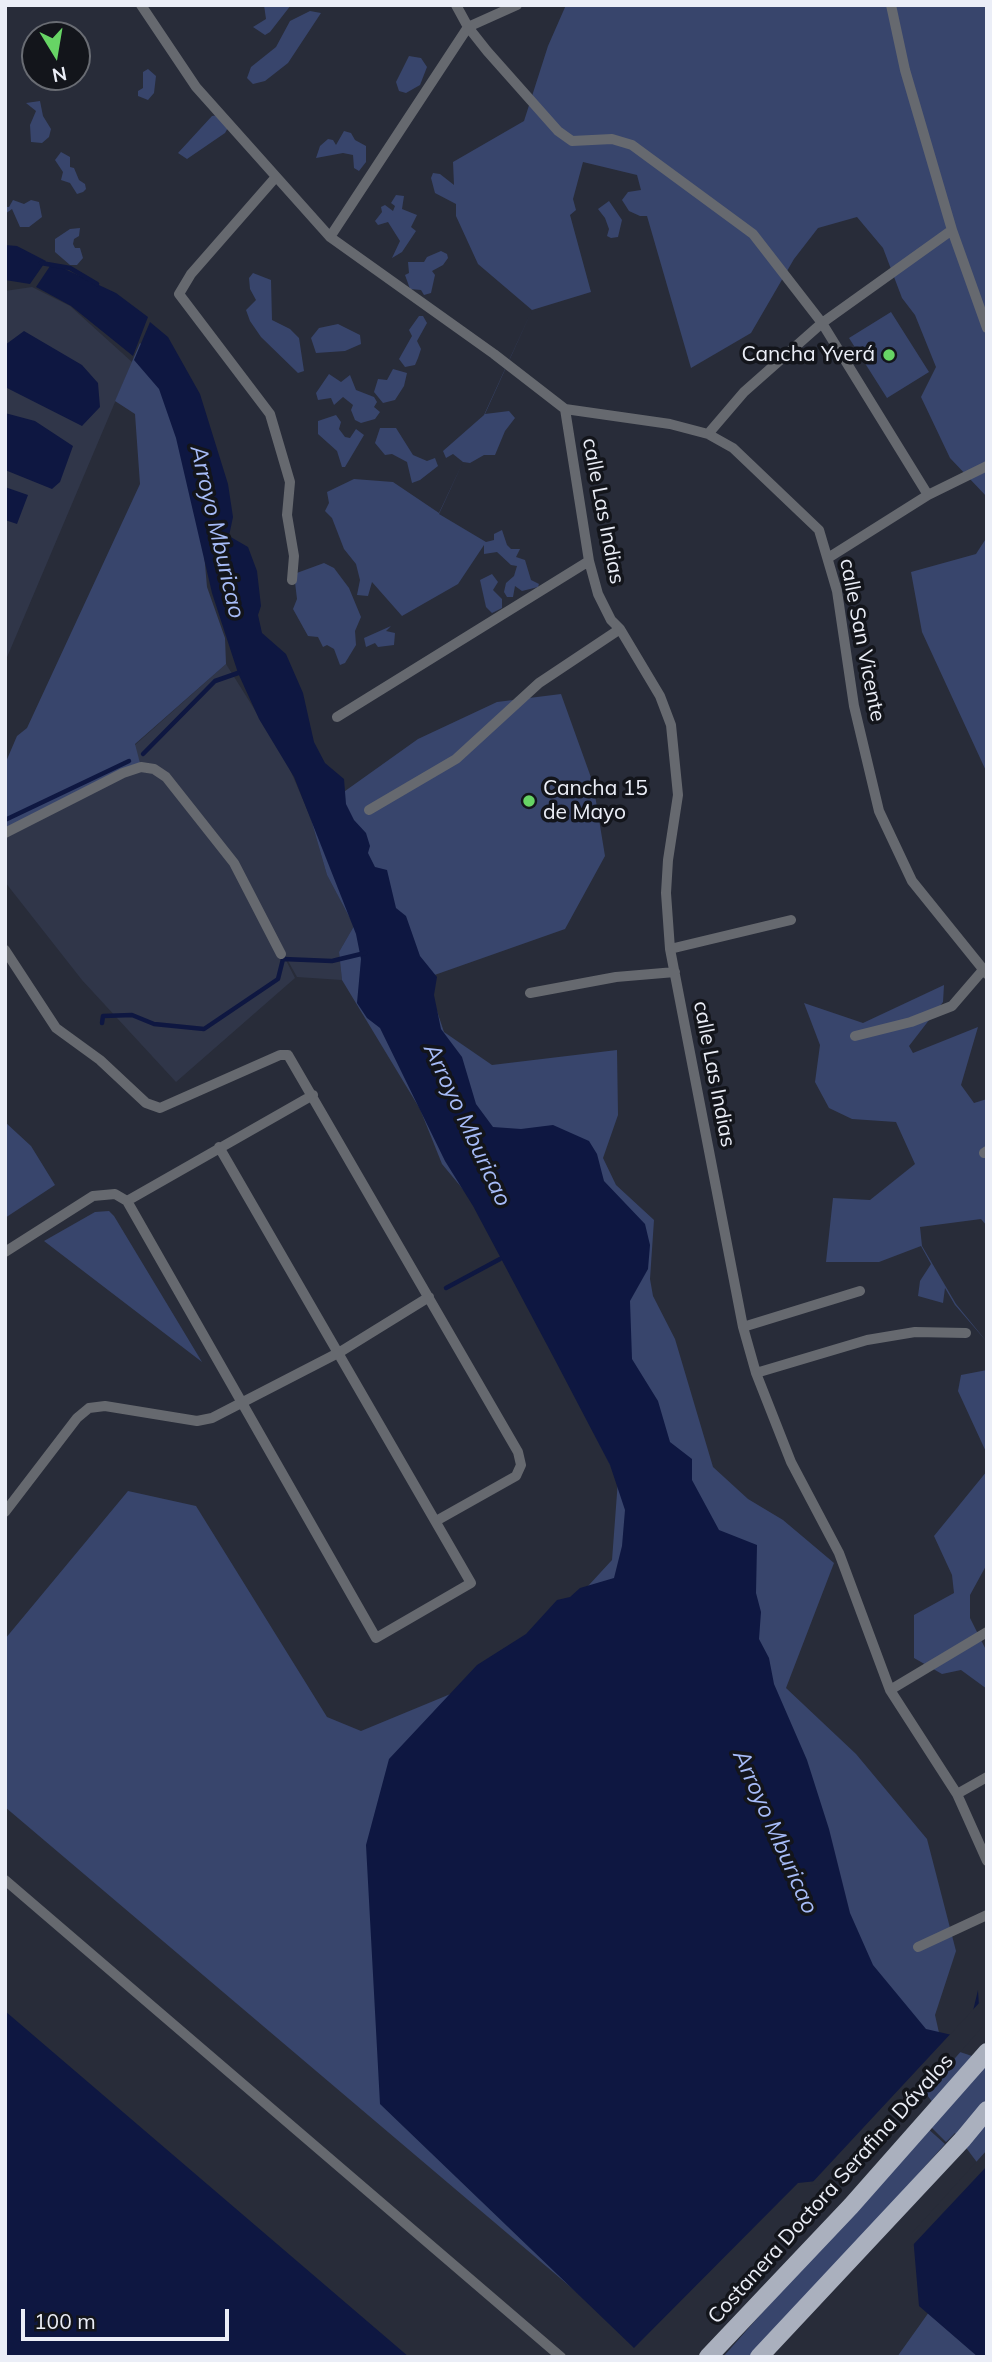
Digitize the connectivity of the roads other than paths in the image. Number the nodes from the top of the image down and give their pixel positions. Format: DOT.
graph roads {
  1 [pos="141,5"];
  2 [pos="456,5"];
  3 [pos="517,5"];
  4 [pos="891,5"];
  5 [pos="468,27"];
  6 [pos="275,178"];
  7 [pos="952,230"];
  8 [pos="330,237"];
  9 [pos="822,323"];
  10 [pos="987,328"];
  11 [pos="565,409"];
  12 [pos="708,434"];
  13 [pos="987,466"];
  14 [pos="928,495"];
  15 [pos="828,558"];
  16 [pos="589,561"];
  17 [pos="292,580"];
  18 [pos="620,629"];
  19 [pos="337,717"];
  20 [pos="369,810"];
  21 [pos="5,832"];
  22 [pos="791,920"];
  23 [pos="670,949"];
  24 [pos="5,950"];
  25 [pos="281,954"];
  26 [pos="675,972"];
  27 [pos="985,972"];
  28 [pos="530,993"];
  29 [pos="855,1036"];
  30 [pos="313,1095"];
  31 [pos="219,1147"];
  32 [pos="127,1201"];
  33 [pos="5,1252"];
  34 [pos="860,1291"];
  35 [pos="429,1297"];
  36 [pos="743,1326"];
  37 [pos="966,1333"];
  38 [pos="340,1352"];
  39 [pos="756,1373"];
  40 [pos="243,1402"];
  41 [pos="5,1512"];
  42 [pos="436,1521"];
  43 [pos="987,1632"];
  44 [pos="890,1690"];
  45 [pos="987,1777"];
  46 [pos="957,1794"];
  47 [pos="987,1861"];
  48 [pos="5,1881"];
  49 [pos="987,1915"];
  50 [pos="918,1947"];
  51 [pos="987,2052"];
  52 [pos="987,2110"];
  53 [pos="561,2357"];
  54 [pos="708,2357"];
  55 [pos="759,2357"];
  1 -- 6 [label="street"];
  2 -- 5 [label="street"];
  3 -- 5 [label="street"];
  4 -- 7 [label="street"];
  5 -- 8 [label="street"];
  5 -- 9 [label="street"];
  6 -- 8 [label="street"];
  6 -- 17 [label="street"];
  7 -- 9 [label="street"];
  7 -- 10 [label="street"];
  8 -- 11 [label="street"];
  9 -- 12 [label="street"];
  9 -- 14 [label="street"];
  11 -- 12 [label="street, calle San Vicente"];
  11 -- 16 [label="street, calle Las Indias"];
  12 -- 15 [label="street, calle San Vicente"];
  13 -- 14 [label="street"];
  14 -- 15 [label="street"];
  15 -- 27 [label="street, calle San Vicente"];
  16 -- 18 [label="street, calle Las Indias"];
  16 -- 19 [label="street"];
  18 -- 20 [label="street"];
  18 -- 23 [label="street, calle Las Indias"];
  21 -- 25 [label="street"];
  22 -- 23 [label="street"];
  23 -- 26 [label="street, calle Las Indias"];
  24 -- 30 [label="street"];
  26 -- 28 [label="street"];
  26 -- 36 [label="street, calle Las Indias"];
  27 -- 29 [label="street"];
  30 -- 31 [label="street"];
  30 -- 35 [label="street"];
  31 -- 32 [label="street"];
  31 -- 38 [label="street"];
  32 -- 33 [label="street"];
  32 -- 40 [label="street"];
  34 -- 36 [label="street"];
  35 -- 38 [label="street"];
  35 -- 42 [label="street"];
  36 -- 39 [label="street, calle Las Indias"];
  37 -- 39 [label="street"];
  38 -- 40 [label="street"];
  38 -- 42 [label="street"];
  39 -- 44 [label="street, calle Las Indias"];
  40 -- 41 [label="street"];
  40 -- 42 [label="street"];
  43 -- 44 [label="street"];
  44 -- 46 [label="street, calle Las Indias"];
  45 -- 46 [label="street"];
  46 -- 47 [label="street, calle Las Indias"];
  48 -- 53 [label="street"];
  49 -- 50 [label="street"];
  51 -- 54 [label="highway, Costanera Doctora Serafina Dávalos"];
  52 -- 55 [label="highway"];
}
